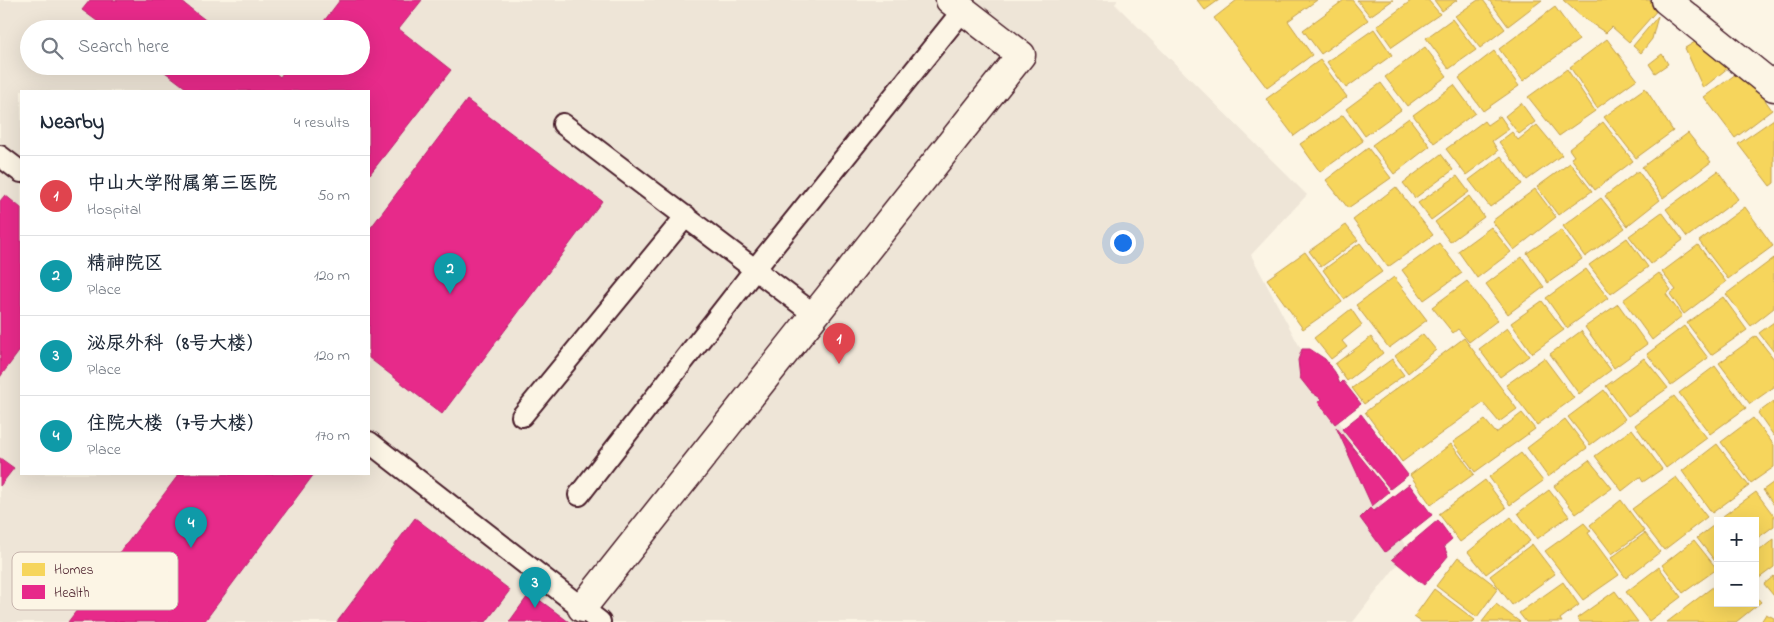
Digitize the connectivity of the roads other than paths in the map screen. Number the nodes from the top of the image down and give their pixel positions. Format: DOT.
graph roads {
  1 [pos="1666,0"];
  2 [pos="956,5"];
  3 [pos="1774,87"];
  4 [pos="563,124"];
  5 [pos="0,156"];
  6 [pos="20,171"];
  7 [pos="686,216"];
  8 [pos="756,268"];
  9 [pos="816,315"];
  10 [pos="522,416"];
  11 [pos="370,443"];
  12 [pos="579,495"];
  13 [pos="591,615"];
  1 -- 3 [label="street"];
  2 -- 8 [label="lane"];
  2 -- 9 [label="street"];
  4 -- 7 [label="lane"];
  5 -- 6 [label="lane"];
  7 -- 8 [label="lane"];
  7 -- 10 [label="lane"];
  8 -- 9 [label="lane"];
  8 -- 12 [label="lane"];
  9 -- 13 [label="street"];
  11 -- 13 [label="lane"];
}
